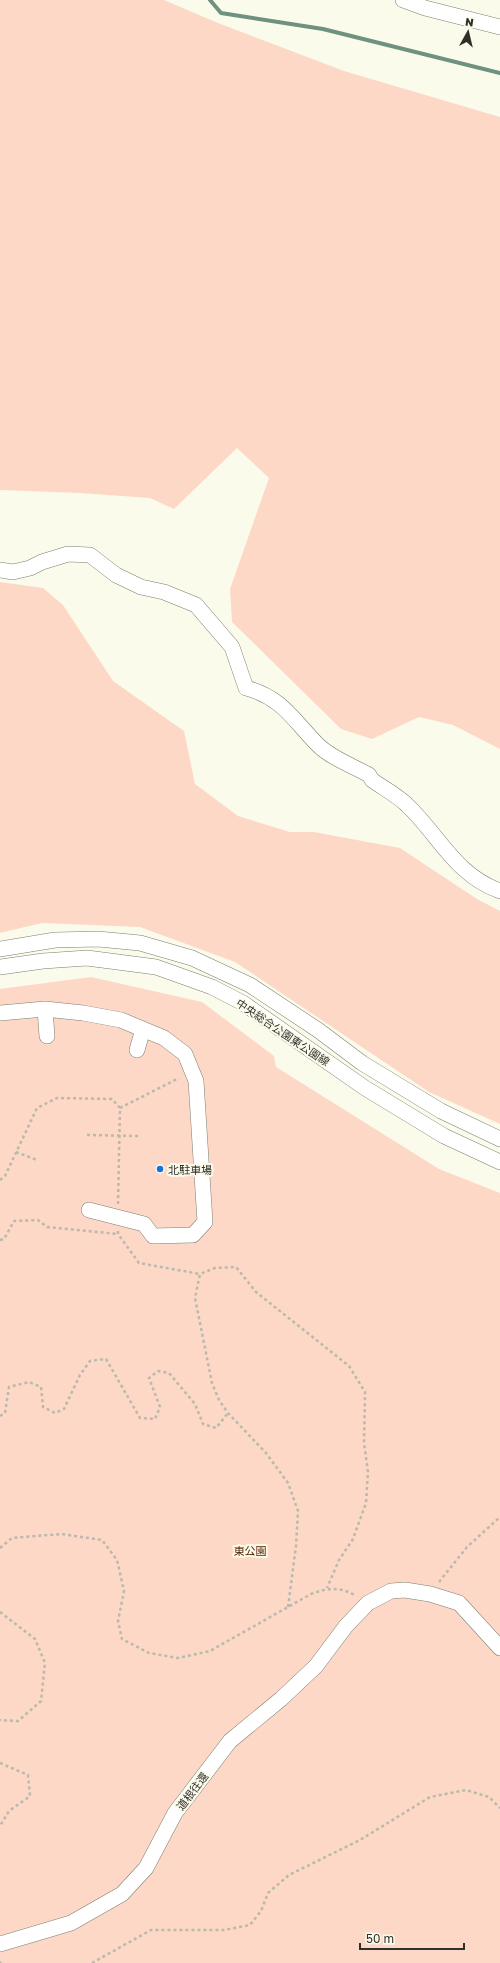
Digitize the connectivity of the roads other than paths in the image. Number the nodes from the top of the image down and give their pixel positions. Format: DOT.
graph roads {
  1 [pos="403,0"];
  2 [pos="500,27"];
  3 [pos="0,570"];
  4 [pos="500,891"];
  5 [pos="0,949"];
  6 [pos="0,967"];
  7 [pos="44,1009"];
  8 [pos="0,1013"];
  9 [pos="143,1029"];
  10 [pos="47,1036"];
  11 [pos="137,1050"];
  12 [pos="500,1139"];
  13 [pos="500,1162"];
  14 [pos="89,1210"];
  15 [pos="500,1648"];
  16 [pos="0,1944"];
  1 -- 2 [label="street"];
  3 -- 4 [label="street"];
  5 -- 12 [label="street"];
  6 -- 13 [label="street, 中央総合公園東公園線"];
  7 -- 8 [label="street"];
  7 -- 9 [label="street"];
  7 -- 10 [label="street"];
  9 -- 11 [label="street"];
  9 -- 14 [label="street"];
  15 -- 16 [label="street, 道根往還"];
}
